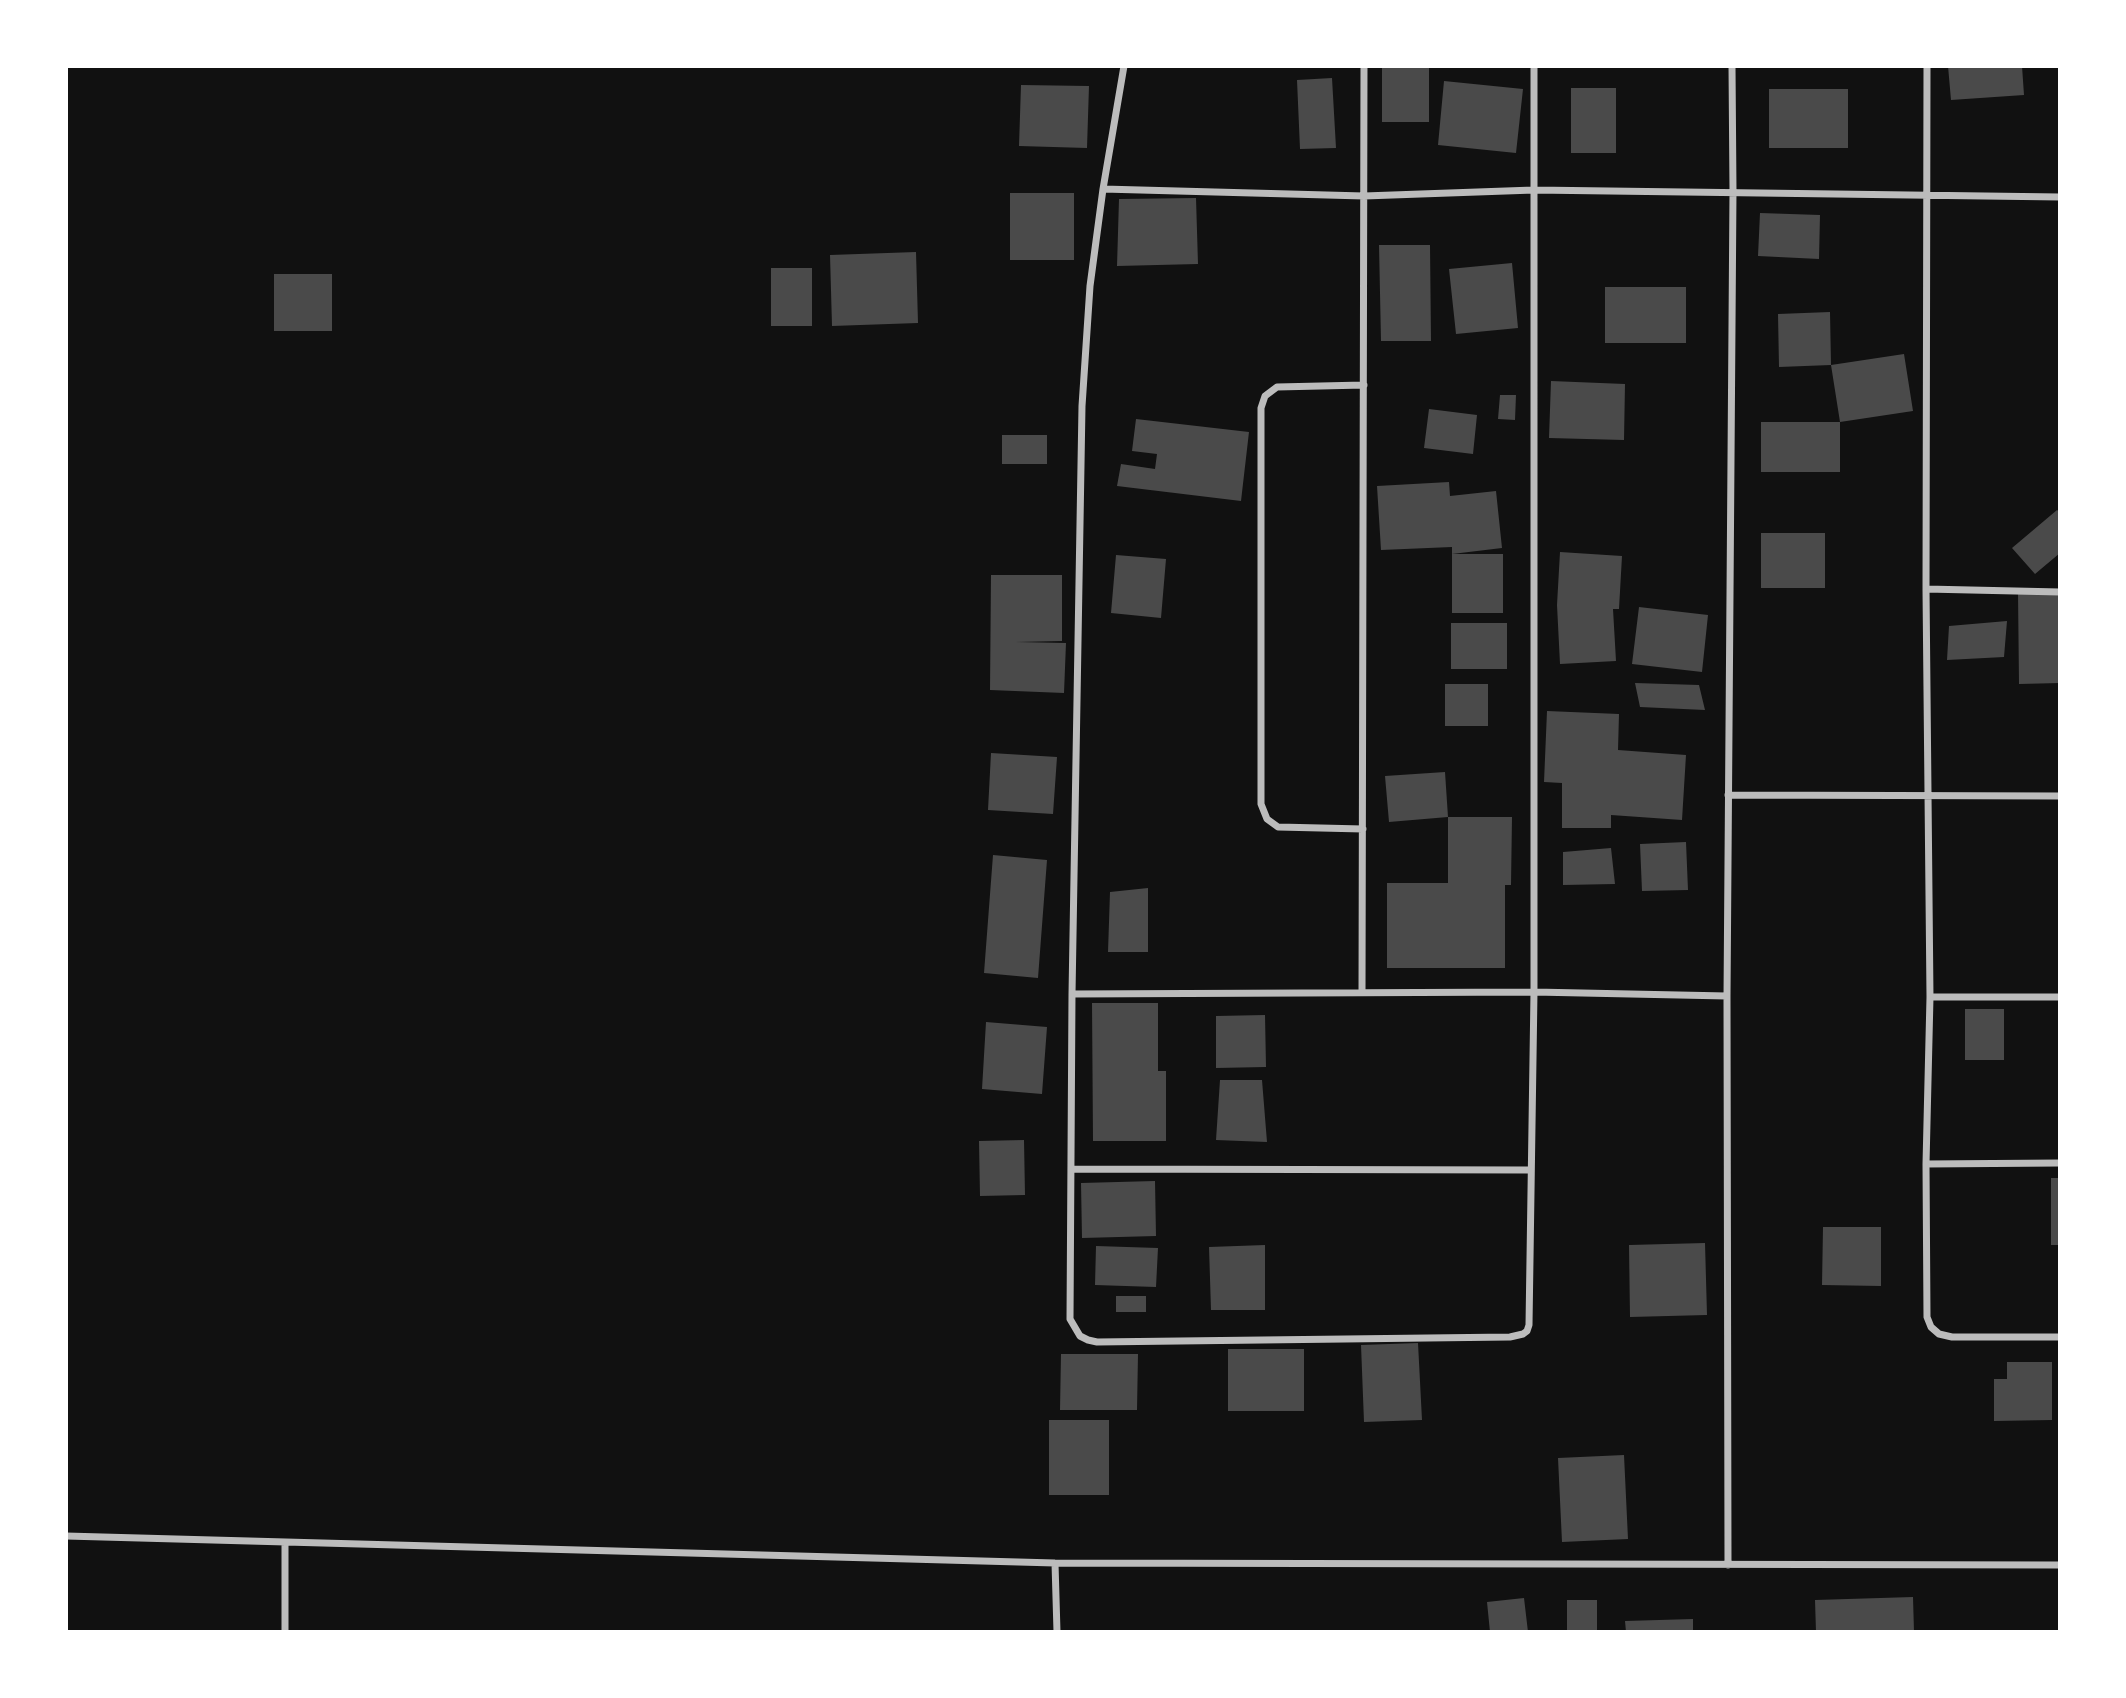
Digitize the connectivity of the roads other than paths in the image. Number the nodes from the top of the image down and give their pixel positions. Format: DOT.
graph roads {
  1 [pos="1124,66"];
  2 [pos="1364,66"];
  3 [pos="1534,66"];
  4 [pos="1732,66"];
  5 [pos="1927,66"];
  6 [pos="1103,189"];
  7 [pos="1534,190"];
  8 [pos="1733,191"];
  9 [pos="1364,196"];
  10 [pos="1926,196"];
  11 [pos="2060,197"];
  12 [pos="1364,386"];
  13 [pos="1926,589"];
  14 [pos="2060,592"];
  15 [pos="1728,795"];
  16 [pos="1928,796"];
  17 [pos="2060,796"];
  18 [pos="1363,829"];
  19 [pos="1362,992"];
  20 [pos="1534,992"];
  21 [pos="1072,994"];
  22 [pos="1727,996"];
  23 [pos="1930,997"];
  24 [pos="2060,997"];
  25 [pos="2060,1163"];
  26 [pos="1926,1164"];
  27 [pos="1071,1169"];
  28 [pos="1531,1170"];
  29 [pos="2060,1337"];
  30 [pos="66,1536"];
  31 [pos="285,1543"];
  32 [pos="1055,1563"];
  33 [pos="1728,1565"];
  34 [pos="2060,1565"];
  35 [pos="285,1632"];
  36 [pos="1058,1632"];
  1 -- 6 [label="street"];
  2 -- 9 [label="street"];
  3 -- 7 [label="street"];
  4 -- 8 [label="street"];
  5 -- 10 [label="street"];
  6 -- 9 [label="street"];
  6 -- 21 [label="street"];
  7 -- 8 [label="street"];
  7 -- 9 [label="street"];
  7 -- 20 [label="street"];
  8 -- 10 [label="street"];
  8 -- 15 [label="street"];
  9 -- 12 [label="street"];
  10 -- 11 [label="street"];
  10 -- 13 [label="street"];
  12 -- 18 [label="street"];
  12 -- 18 [label="street"];
  13 -- 14 [label="street"];
  13 -- 16 [label="street"];
  15 -- 16 [label="street"];
  15 -- 22 [label="street"];
  16 -- 17 [label="street"];
  16 -- 23 [label="street"];
  18 -- 19 [label="street"];
  19 -- 20 [label="street"];
  19 -- 21 [label="street"];
  20 -- 22 [label="street"];
  20 -- 28 [label="street"];
  21 -- 27 [label="street"];
  22 -- 33 [label="street"];
  23 -- 24 [label="street"];
  23 -- 26 [label="street"];
  25 -- 26 [label="street"];
  26 -- 29 [label="street"];
  27 -- 28 [label="street"];
  27 -- 28 [label="street"];
  30 -- 31 [label="street"];
  31 -- 32 [label="street"];
  31 -- 35 [label="street"];
  32 -- 33 [label="street"];
  32 -- 36 [label="street"];
  33 -- 34 [label="street"];
}
